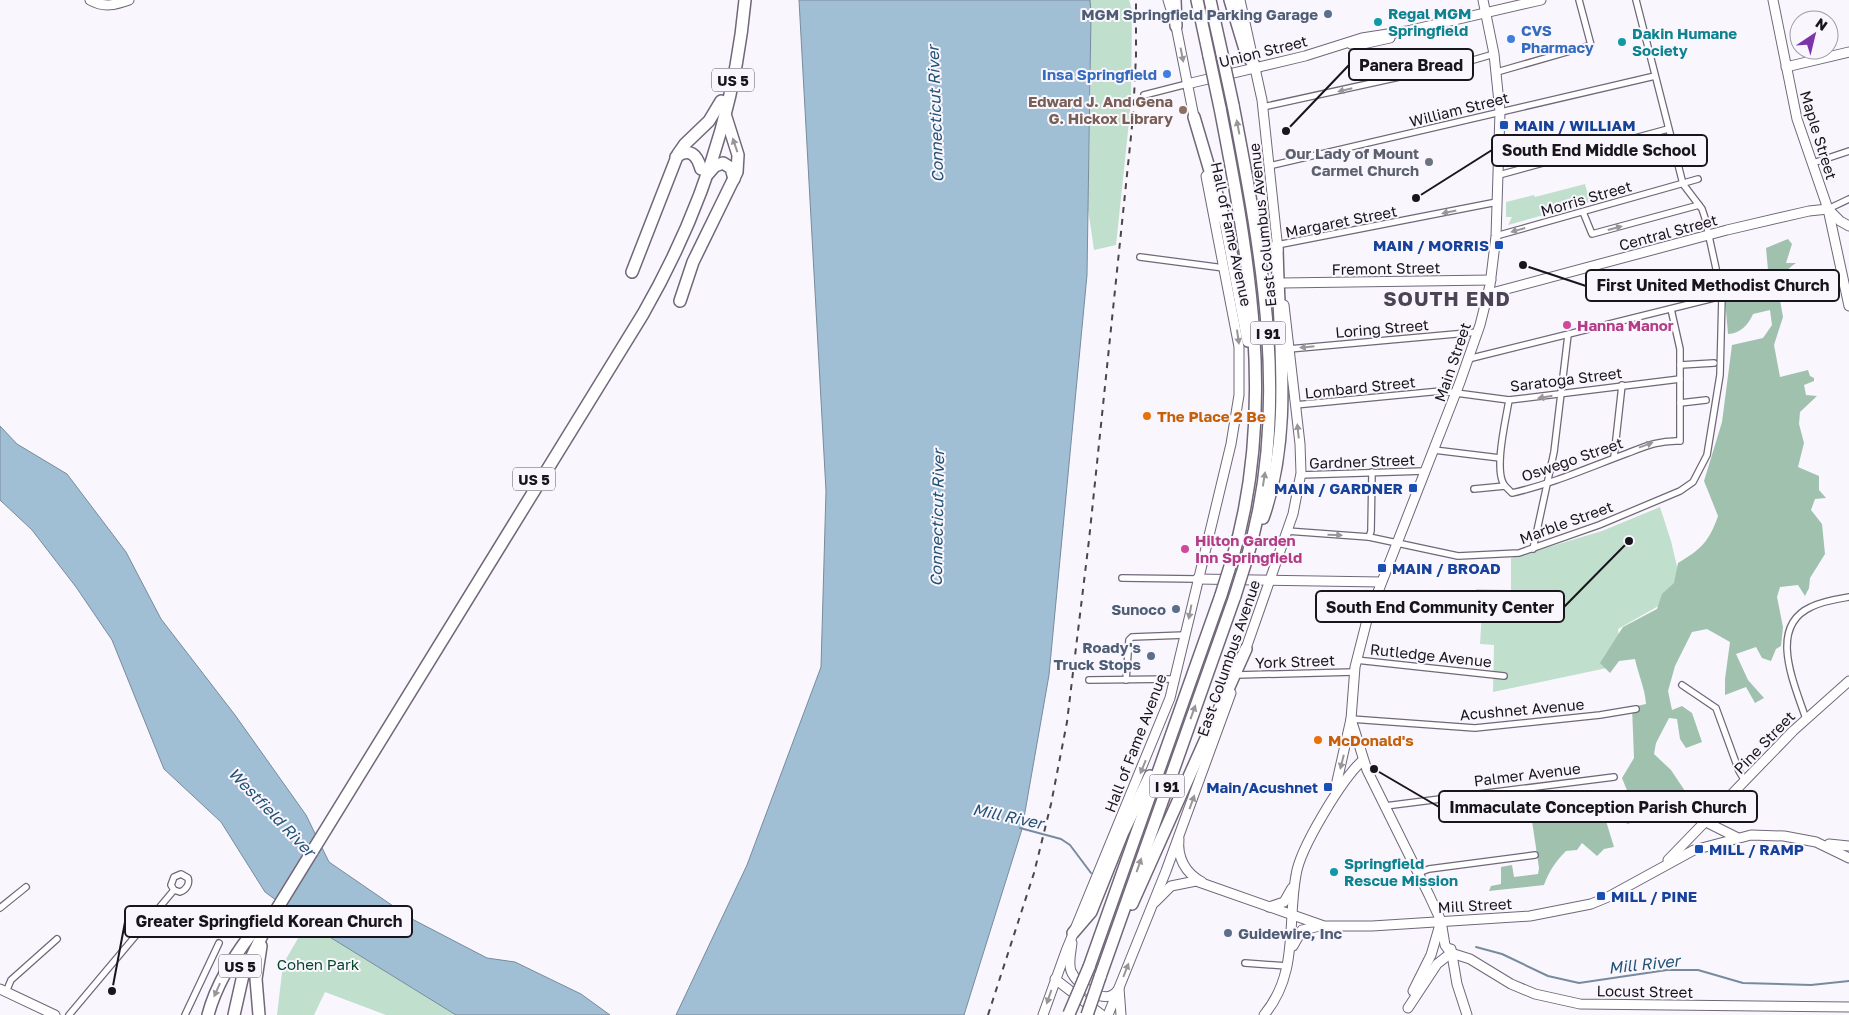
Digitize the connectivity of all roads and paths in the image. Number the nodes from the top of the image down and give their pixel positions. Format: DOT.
graph roads {
  1 [pos="90,0"];
  2 [pos="129,0"];
  3 [pos="738,0"];
  4 [pos="744,0"];
  5 [pos="1168,0"];
  6 [pos="1175,0"];
  7 [pos="1197,0"];
  8 [pos="1210,0"];
  9 [pos="1230,0"];
  10 [pos="1240,0"];
  11 [pos="1483,0"];
  12 [pos="1541,0"];
  13 [pos="1580,0"];
  14 [pos="1636,0"];
  15 [pos="1772,0"];
  16 [pos="1486,14"];
  17 [pos="1176,26"];
  18 [pos="1849,52"];
  19 [pos="1494,54"];
  20 [pos="1786,67"];
  21 [pos="1256,68"];
  22 [pos="1497,72"];
  23 [pos="1655,76"];
  24 [pos="1187,84"];
  25 [pos="1144,95"];
  26 [pos="724,106"];
  27 [pos="1263,107"];
  28 [pos="1500,112"];
  29 [pos="1194,117"];
  30 [pos="1668,130"];
  31 [pos="1849,151"];
  32 [pos="711,152"];
  33 [pos="676,157"];
  34 [pos="1812,163"];
  35 [pos="1269,166"];
  36 [pos="701,169"];
  37 [pos="1499,175"];
  38 [pos="734,179"];
  39 [pos="1698,179"];
  40 [pos="704,181"];
  41 [pos="1683,184"];
  42 [pos="1849,199"];
  43 [pos="1497,202"];
  44 [pos="1699,205"];
  45 [pos="1828,208"];
  46 [pos="1583,212"];
  47 [pos="1849,226"];
  48 [pos="1710,235"];
  49 [pos="1496,236"];
  50 [pos="1277,246"];
  51 [pos="1140,258"];
  52 [pos="1225,268"];
  53 [pos="632,272"];
  54 [pos="1491,280"];
  55 [pos="1282,282"];
  56 [pos="1488,294"];
  57 [pos="1722,296"];
  58 [pos="680,301"];
  59 [pos="1849,306"];
  60 [pos="1670,309"];
  61 [pos="1478,332"];
  62 [pos="1568,335"];
  63 [pos="1289,349"];
  64 [pos="1468,359"];
  65 [pos="1714,363"];
  66 [pos="1680,365"];
  67 [pos="1680,379"];
  68 [pos="1622,385"];
  69 [pos="1456,394"];
  70 [pos="1561,394"];
  71 [pos="1509,400"];
  72 [pos="1706,400"];
  73 [pos="1680,403"];
  74 [pos="1295,406"];
  75 [pos="1256,431"];
  76 [pos="1434,450"];
  77 [pos="1614,457"];
  78 [pos="1500,458"];
  79 [pos="1425,471"];
  80 [pos="1372,472"];
  81 [pos="1300,476"];
  82 [pos="1549,481"];
  83 [pos="1505,486"];
  84 [pos="1474,489"];
  85 [pos="1287,532"];
  86 [pos="1369,537"];
  87 [pos="1398,544"];
  88 [pos="1533,549"];
  89 [pos="1247,558"];
  90 [pos="1122,578"];
  91 [pos="1197,579"];
  92 [pos="1270,580"];
  93 [pos="1381,582"];
  94 [pos="1849,597"];
  95 [pos="1374,602"];
  96 [pos="1488,611"];
  97 [pos="1185,635"];
  98 [pos="1246,649"];
  99 [pos="1356,660"];
  100 [pos="1354,672"];
  101 [pos="1237,675"];
  102 [pos="1504,676"];
  103 [pos="1175,679"];
  104 [pos="1089,680"];
  105 [pos="1126,680"];
  106 [pos="1849,681"];
  107 [pos="1682,685"];
  108 [pos="1636,709"];
  109 [pos="1350,719"];
  110 [pos="1806,719"];
  111 [pos="1172,730"];
  112 [pos="1362,760"];
  113 [pos="1614,777"];
  114 [pos="1745,781"];
  115 [pos="339,801"];
  116 [pos="1330,803"];
  117 [pos="1385,806"];
  118 [pos="1706,822"];
  119 [pos="1180,834"];
  120 [pos="1736,837"];
  121 [pos="1816,842"];
  122 [pos="1849,846"];
  123 [pos="1535,855"];
  124 [pos="1849,858"];
  125 [pos="1658,868"];
  126 [pos="1418,872"];
  127 [pos="1295,881"];
  128 [pos="1206,884"];
  129 [pos="26,887"];
  130 [pos="174,890"];
  131 [pos="1152,907"];
  132 [pos="1268,907"];
  133 [pos="0,908"];
  134 [pos="1293,916"];
  135 [pos="1440,921"];
  136 [pos="264,923"];
  137 [pos="1324,926"];
  138 [pos="1073,933"];
  139 [pos="57,939"];
  140 [pos="1114,939"];
  141 [pos="219,943"];
  142 [pos="1291,951"];
  143 [pos="1451,953"];
  144 [pos="1245,963"];
  145 [pos="1287,966"];
  146 [pos="1055,980"];
  147 [pos="1119,988"];
  148 [pos="3,990"];
  149 [pos="1849,1007"];
  150 [pos="1767,1010"];
  151 [pos="1407,1011"];
  152 [pos="1071,1014"];
  153 [pos="55,1015"];
  154 [pos="69,1015"];
  155 [pos="185,1015"];
  156 [pos="208,1015"];
  157 [pos="227,1015"];
  158 [pos="234,1015"];
  159 [pos="259,1015"];
  160 [pos="1043,1015"];
  161 [pos="1087,1015"];
  162 [pos="1102,1015"];
  163 [pos="1108,1015"];
  164 [pos="1121,1015"];
  165 [pos="1264,1015"];
  166 [pos="1467,1015"];
  1 -- 2 [label="main road"];
  3 -- 26 [label="highway, US 5"];
  4 -- 26 [label="highway, US 5"];
  5 -- 17 [label="main road, Hall of Fame Avenue"];
  6 -- 17 [label="highway"];
  7 -- 75 [label="highway, I 91, bridge"];
  89 -- 8 [label="highway, I 91, one-way, bridge"];
  9 -- 21 [label="highway"];
  10 -- 21 [label="main road, East Columbus Avenue"];
  11 -- 16 [label="main road, Main Street"];
  12 -- 16 [label="main road, Union Street"];
  13 -- 22 [label="street"];
  14 -- 23 [label="street"];
  15 -- 20 [label="main road, Maple Street"];
  16 -- 19 [label="main road, Main Street"];
  16 -- 21 [label="main road, Union Street"];
  17 -- 24 [label="main road, Hall of Fame Avenue, one-way"];
  18 -- 20 [label="main road"];
  19 -- 22 [label="main road, Main Street"];
  19 -- 27 [label="street, one-way"];
  20 -- 34 [label="main road, Maple Street"];
  21 -- 24 [label="main road, Union Street"];
  21 -- 27 [label="main road, East Columbus Avenue"];
  22 -- 28 [label="main road, Main Street"];
  23 -- 28 [label="street, William Street"];
  23 -- 30 [label="street"];
  24 -- 25 [label="street"];
  24 -- 29 [label="main road, Hall of Fame Avenue"];
  26 -- 32 [label="highway, US 5"];
  26 -- 33 [label="highway"];
  38 -- 26 [label="highway, one-way"];
  27 -- 35 [label="main road, East Columbus Avenue"];
  28 -- 35 [label="street, William Street"];
  28 -- 37 [label="main road, Main Street"];
  29 -- 52 [label="main road, Hall of Fame Avenue"];
  29 -- 75 [label="highway"];
  30 -- 37 [label="street"];
  30 -- 41 [label="street"];
  31 -- 34 [label="street"];
  32 -- 36 [label="highway, US 5"];
  32 -- 40 [label="highway, US 5"];
  33 -- 36 [label="highway"];
  33 -- 53 [label="highway"];
  34 -- 45 [label="main road, Maple Street"];
  35 -- 50 [label="main road, East Columbus Avenue"];
  36 -- 115 [label="highway, US 5"];
  37 -- 43 [label="main road, Main Street"];
  38 -- 40 [label="highway"];
  38 -- 58 [label="highway"];
  39 -- 41 [label="street, Morris Street"];
  40 -- 115 [label="highway, US 5"];
  41 -- 44 [label="street"];
  41 -- 46 [label="street, Morris Street"];
  42 -- 45 [label="street"];
  43 -- 49 [label="main road, Main Street"];
  43 -- 50 [label="street, Margaret Street, one-way"];
  46 -- 44 [label="street, one-way"];
  44 -- 48 [label="street"];
  45 -- 47 [label="main road"];
  45 -- 48 [label="main road, Central Street"];
  45 -- 59 [label="main road, Maple Street"];
  46 -- 49 [label="street, Morris Street, one-way"];
  48 -- 56 [label="main road, Central Street"];
  48 -- 57 [label="street"];
  49 -- 54 [label="main road, Main Street"];
  50 -- 55 [label="main road, East Columbus Avenue"];
  50 -- 89 [label="highway"];
  51 -- 52 [label="street"];
  52 -- 91 [label="main road, Hall of Fame Avenue, one-way"];
  54 -- 55 [label="main road, Fremont Street"];
  54 -- 56 [label="main road, Main Street"];
  55 -- 63 [label="main road, East Columbus Avenue"];
  56 -- 61 [label="main road, Main Street"];
  57 -- 60 [label="street"];
  57 -- 88 [label="street, Marble Street"];
  60 -- 62 [label="street"];
  60 -- 66 [label="street"];
  61 -- 63 [label="street, Loring Street, one-way"];
  61 -- 64 [label="main road, Main Street"];
  62 -- 64 [label="street"];
  62 -- 70 [label="street"];
  63 -- 74 [label="main road, East Columbus Avenue"];
  64 -- 69 [label="main road, Main Street"];
  65 -- 66 [label="street"];
  66 -- 67 [label="street"];
  67 -- 68 [label="street, Saratoga Street"];
  67 -- 73 [label="street"];
  68 -- 70 [label="street, Saratoga Street"];
  68 -- 77 [label="street"];
  69 -- 71 [label="street, Saratoga Street"];
  69 -- 74 [label="street, Lombard Street"];
  69 -- 76 [label="main road, Main Street"];
  70 -- 71 [label="street, Saratoga Street, one-way"];
  70 -- 82 [label="street"];
  71 -- 78 [label="street"];
  72 -- 73 [label="street"];
  77 -- 73 [label="street, Oswego Street, one-way"];
  81 -- 74 [label="main road, East Columbus Avenue, one-way"];
  75 -- 111 [label="highway, I 91, bridge"];
  76 -- 78 [label="street"];
  76 -- 79 [label="main road, Main Street"];
  77 -- 82 [label="street, Oswego Street"];
  78 -- 83 [label="street"];
  79 -- 80 [label="street, Gardner Street"];
  79 -- 87 [label="main road, Main Street"];
  80 -- 81 [label="street, Gardner Street"];
  80 -- 86 [label="street"];
  81 -- 85 [label="main road, East Columbus Avenue"];
  82 -- 83 [label="street, Oswego Street"];
  82 -- 88 [label="street"];
  83 -- 84 [label="street, Oswego Street"];
  85 -- 86 [label="street, Marble Street, one-way"];
  85 -- 92 [label="main road, East Columbus Avenue"];
  86 -- 87 [label="street, Marble Street"];
  87 -- 88 [label="street, Marble Street"];
  87 -- 93 [label="main road, Main Street"];
  140 -- 89 [label="highway, I 91, one-way, bridge"];
  90 -- 91 [label="street"];
  91 -- 92 [label="main road"];
  91 -- 97 [label="main road, Hall of Fame Avenue, one-way"];
  92 -- 93 [label="main road"];
  92 -- 98 [label="main road, East Columbus Avenue"];
  93 -- 95 [label="main road, Main Street"];
  94 -- 110 [label="street"];
  95 -- 96 [label="street"];
  95 -- 99 [label="main road, Main Street"];
  97 -- 103 [label="main road, Hall of Fame Avenue"];
  97 -- 105 [label="street"];
  98 -- 101 [label="main road, East Columbus Avenue"];
  98 -- 140 [label="highway"];
  99 -- 100 [label="main road, Main Street"];
  99 -- 102 [label="street, Rutledge Avenue"];
  100 -- 101 [label="street, York Street"];
  100 -- 109 [label="main road, Main Street"];
  119 -- 101 [label="main road, East Columbus Avenue, one-way"];
  103 -- 105 [label="street"];
  103 -- 138 [label="main road, Hall of Fame Avenue, one-way"];
  104 -- 105 [label="street"];
  106 -- 110 [label="main road, Pine Street"];
  107 -- 114 [label="street"];
  108 -- 109 [label="street, Acushnet Avenue"];
  109 -- 112 [label="main road, Main Street"];
  109 -- 116 [label="main road, Main Street, one-way"];
  110 -- 114 [label="main road, Pine Street"];
  111 -- 138 [label="highway"];
  111 -- 152 [label="highway, I 91, bridge"];
  112 -- 116 [label="main road, Main Street"];
  112 -- 117 [label="main road"];
  113 -- 117 [label="street, Palmer Avenue"];
  114 -- 118 [label="main road, Pine Street"];
  115 -- 136 [label="highway, US 5"];
  116 -- 127 [label="main road, Main Street"];
  117 -- 126 [label="main road"];
  118 -- 120 [label="main road, Mill Street"];
  118 -- 125 [label="main road, Pine Street"];
  119 -- 128 [label="main road, Mill Street"];
  119 -- 131 [label="main road, East Columbus Avenue"];
  120 -- 121 [label="main road, Mill Street"];
  120 -- 125 [label="main road, Mill Street"];
  121 -- 122 [label="main road, Mill Street"];
  121 -- 124 [label="main road, Mill Street"];
  123 -- 126 [label="street"];
  125 -- 135 [label="main road, Mill Street"];
  126 -- 135 [label="main road"];
  127 -- 132 [label="main road"];
  127 -- 134 [label="main road, Main Street"];
  128 -- 131 [label="main road, Mill Street"];
  128 -- 132 [label="main road, Mill Street"];
  129 -- 133 [label="street"];
  130 -- 154 [label="street"];
  147 -- 131 [label="main road, East Columbus Avenue, one-way"];
  132 -- 134 [label="main road, Mill Street"];
  134 -- 137 [label="main road, Mill Street"];
  134 -- 142 [label="main road, Main Street"];
  135 -- 137 [label="main road, Mill Street"];
  135 -- 143 [label="main road"];
  135 -- 151 [label="main road"];
  136 -- 156 [label="highway, one-way"];
  136 -- 157 [label="highway, US 5"];
  136 -- 158 [label="highway, US 5"];
  136 -- 159 [label="highway"];
  137 -- 142 [label="main road"];
  138 -- 146 [label="main road, Hall of Fame Avenue"];
  138 -- 147 [label="main road"];
  139 -- 148 [label="street"];
  140 -- 161 [label="highway, I 91, bridge"];
  141 -- 155 [label="street"];
  142 -- 145 [label="main road, Main Street"];
  143 -- 150 [label="main road, Locust Street"];
  143 -- 151 [label="main road"];
  143 -- 166 [label="main road"];
  144 -- 145 [label="street"];
  145 -- 165 [label="main road, Main Street"];
  146 -- 160 [label="main road, Hall of Fame Avenue, one-way"];
  146 -- 162 [label="main road"];
  147 -- 163 [label="main road, East Columbus Avenue"];
  147 -- 164 [label="main road"];
  148 -- 153 [label="main road"];
  149 -- 150 [label="main road, Locust Street"];
}
